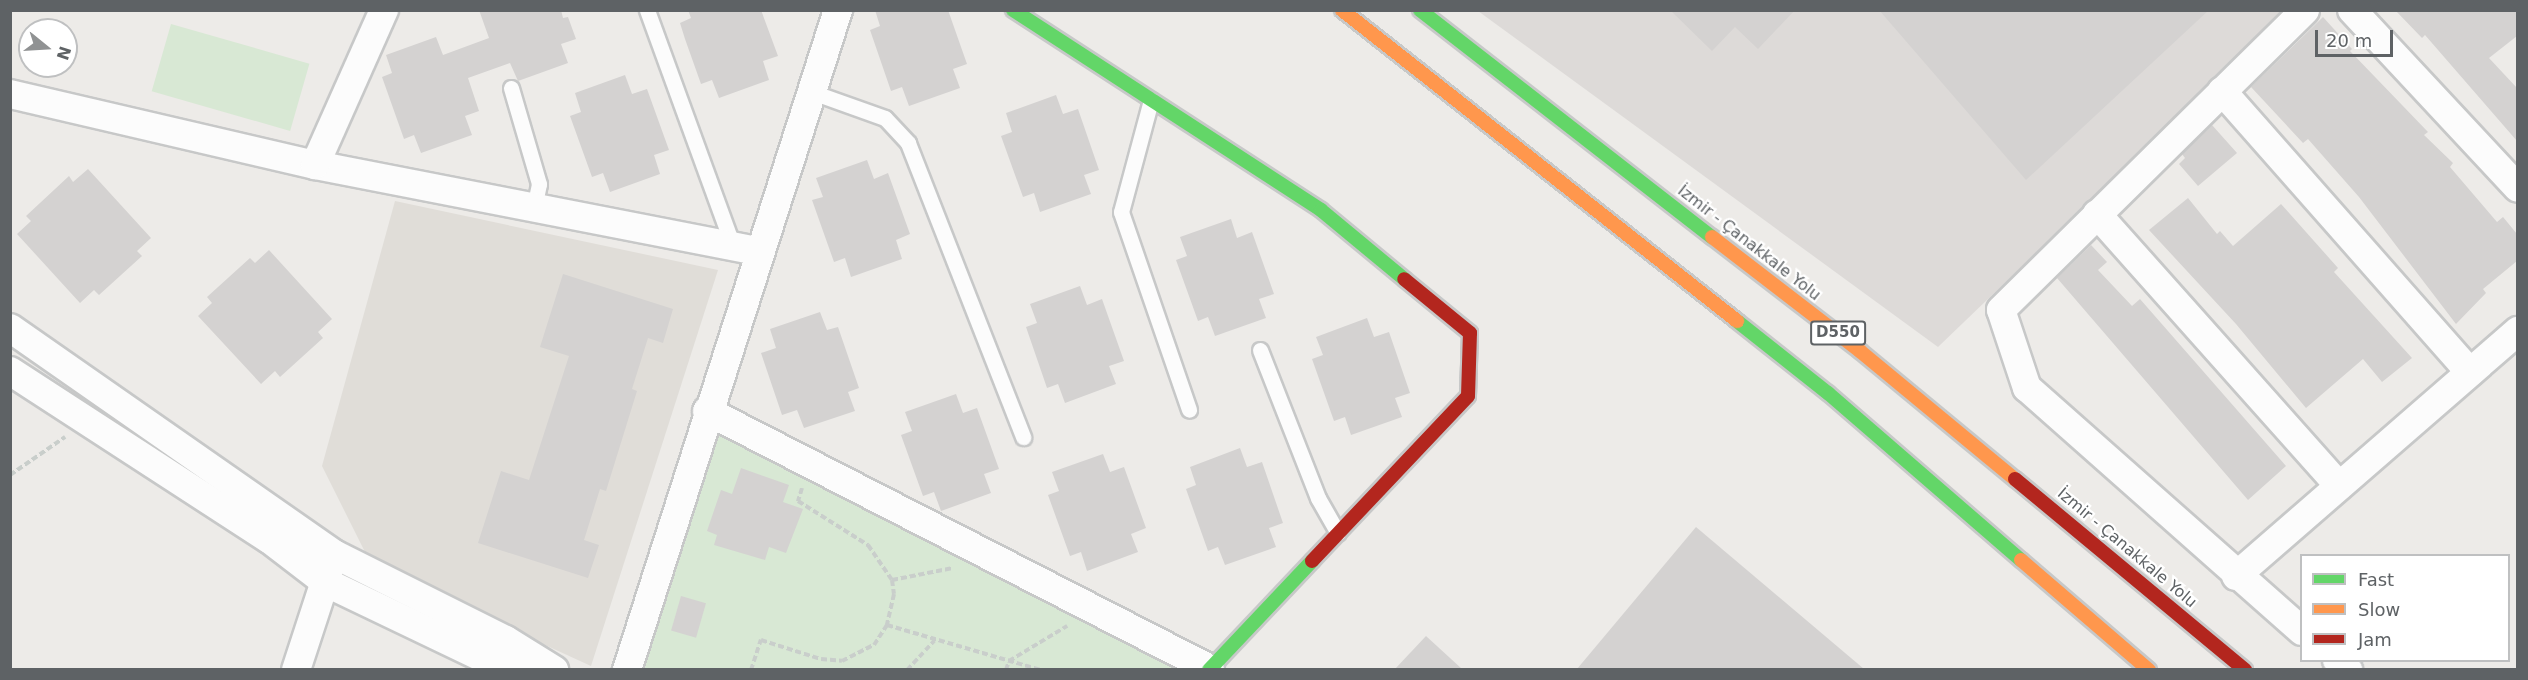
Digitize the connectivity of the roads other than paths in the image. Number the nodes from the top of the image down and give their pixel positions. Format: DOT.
graph roads {
  1 [pos="384,10"];
  2 [pos="647,10"];
  3 [pos="838,10"];
  4 [pos="1013,10"];
  5 [pos="1342,10"];
  6 [pos="1420,10"];
  7 [pos="2305,10"];
  8 [pos="2352,10"];
  9 [pos="511,88"];
  10 [pos="2222,91"];
  11 [pos="812,92"];
  12 [pos="10,94"];
  13 [pos="1151,100"];
  14 [pos="315,165"];
  15 [pos="2517,188"];
  16 [pos="534,207"];
  17 [pos="2097,214"];
  18 [pos="746,248"];
  19 [pos="10,328"];
  20 [pos="2517,331"];
  21 [pos="1260,350"];
  22 [pos="10,371"];
  23 [pos="2470,372"];
  24 [pos="1189,410"];
  25 [pos="707,411"];
  26 [pos="1023,437"];
  27 [pos="2339,486"];
  28 [pos="1338,533"];
  29 [pos="334,554"];
  30 [pos="2236,576"];
  31 [pos="325,582"];
  32 [pos="2300,630"];
  33 [pos="296,669"];
  34 [pos="521,669"];
  35 [pos="554,669"];
  36 [pos="627,669"];
  37 [pos="1209,669"];
  38 [pos="2149,669"];
  39 [pos="2245,669"];
  1 -- 14 [label="street"];
  2 -- 18 [label="lane"];
  3 -- 11 [label="street"];
  4 -- 13 [label="main road"];
  5 -- 38 [label="main road"];
  6 -- 39 [label="main road, İzmir - Çanakkale Yolu / D550"];
  7 -- 10 [label="street"];
  8 -- 15 [label="street"];
  9 -- 16 [label="lane"];
  10 -- 17 [label="street"];
  10 -- 23 [label="street"];
  11 -- 18 [label="street"];
  11 -- 26 [label="lane"];
  12 -- 14 [label="street"];
  13 -- 24 [label="lane"];
  13 -- 28 [label="main road"];
  14 -- 16 [label="street"];
  16 -- 18 [label="street"];
  17 -- 27 [label="street"];
  17 -- 30 [label="street"];
  18 -- 25 [label="street"];
  19 -- 29 [label="street"];
  20 -- 23 [label="street"];
  21 -- 28 [label="lane"];
  22 -- 31 [label="street"];
  23 -- 27 [label="street"];
  25 -- 36 [label="street"];
  25 -- 37 [label="street"];
  27 -- 30 [label="street"];
  28 -- 37 [label="main road"];
  29 -- 31 [label="street"];
  29 -- 35 [label="street"];
  30 -- 32 [label="street"];
  31 -- 33 [label="street"];
  31 -- 34 [label="street"];
}
